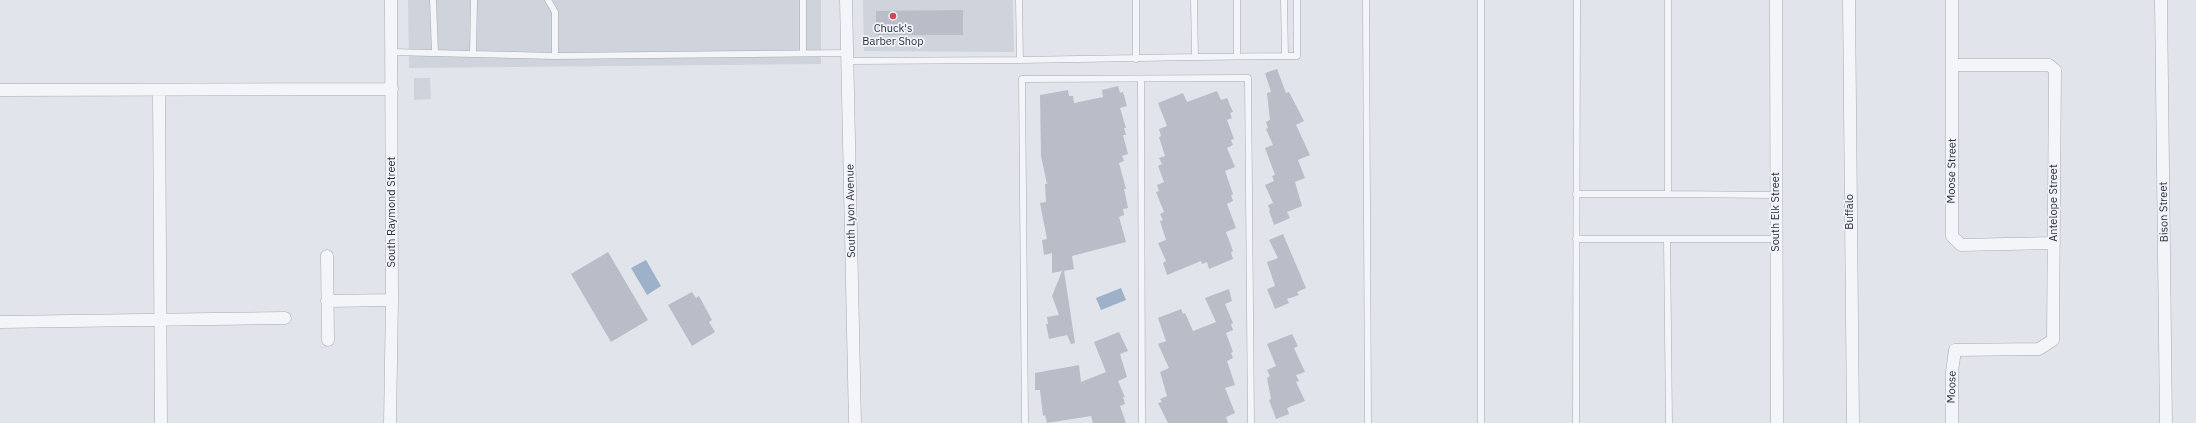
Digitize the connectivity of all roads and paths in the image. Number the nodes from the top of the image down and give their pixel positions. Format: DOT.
graph roads {
  1 [pos="391,0"];
  2 [pos="434,0"];
  3 [pos="474,0"];
  4 [pos="548,0"];
  5 [pos="803,0"];
  6 [pos="846,0"];
  7 [pos="1019,0"];
  8 [pos="1136,0"];
  9 [pos="1194,0"];
  10 [pos="1237,0"];
  11 [pos="1284,0"];
  12 [pos="1297,0"];
  13 [pos="1366,0"];
  14 [pos="1480,0"];
  15 [pos="1577,0"];
  16 [pos="1668,0"];
  17 [pos="1776,0"];
  18 [pos="1849,0"];
  19 [pos="1952,0"];
  20 [pos="2161,0"];
  21 [pos="392,52"];
  22 [pos="435,53"];
  23 [pos="803,53"];
  24 [pos="473,54"];
  25 [pos="555,56"];
  26 [pos="1237,56"];
  27 [pos="1285,56"];
  28 [pos="848,57"];
  29 [pos="1195,57"];
  30 [pos="1136,59"];
  31 [pos="1020,60"];
  32 [pos="1953,65"];
  33 [pos="1141,79"];
  34 [pos="392,89"];
  35 [pos="0,90"];
  36 [pos="159,90"];
  37 [pos="1576,194"];
  38 [pos="1668,194"];
  39 [pos="1776,195"];
  40 [pos="1576,239"];
  41 [pos="1667,239"];
  42 [pos="1776,239"];
  43 [pos="2054,243"];
  44 [pos="327,256"];
  45 [pos="392,300"];
  46 [pos="327,301"];
  47 [pos="285,318"];
  48 [pos="160,320"];
  49 [pos="0,322"];
  50 [pos="328,340"];
  51 [pos="1955,350"];
  52 [pos="161,423"];
  53 [pos="390,423"];
  54 [pos="855,423"];
  55 [pos="1025,423"];
  56 [pos="1142,423"];
  57 [pos="1252,423"];
  58 [pos="1368,423"];
  59 [pos="1481,423"];
  60 [pos="1576,423"];
  61 [pos="1669,423"];
  62 [pos="1777,423"];
  63 [pos="1853,423"];
  64 [pos="1952,423"];
  65 [pos="2166,423"];
  1 -- 21 [label="street, South Raymond Street"];
  2 -- 22 [label="lane"];
  3 -- 24 [label="lane"];
  4 -- 25 [label="lane"];
  5 -- 23 [label="lane"];
  6 -- 28 [label="street, South Lyon Avenue"];
  7 -- 31 [label="lane"];
  8 -- 30 [label="lane"];
  9 -- 29 [label="lane"];
  10 -- 26 [label="lane"];
  11 -- 27 [label="lane"];
  12 -- 27 [label="lane"];
  13 -- 58 [label="lane"];
  14 -- 59 [label="lane"];
  15 -- 37 [label="lane"];
  16 -- 38 [label="lane"];
  17 -- 39 [label="street, South Elk Street"];
  18 -- 63 [label="street, Buffalo"];
  19 -- 32 [label="street, Moose Street"];
  20 -- 65 [label="street, Bison Street"];
  21 -- 22 [label="lane"];
  21 -- 34 [label="street, South Raymond Street"];
  22 -- 24 [label="lane"];
  23 -- 25 [label="lane"];
  23 -- 28 [label="lane"];
  24 -- 25 [label="lane"];
  26 -- 27 [label="lane"];
  26 -- 29 [label="lane"];
  28 -- 31 [label="lane"];
  28 -- 54 [label="street, South Lyon Avenue"];
  29 -- 30 [label="lane"];
  30 -- 31 [label="lane"];
  32 -- 43 [label="street, Antelope Street"];
  32 -- 43 [label="street, Moose Street"];
  33 -- 55 [label="lane"];
  33 -- 56 [label="lane"];
  33 -- 57 [label="lane"];
  34 -- 36 [label="street"];
  34 -- 45 [label="street, South Raymond Street"];
  35 -- 36 [label="street"];
  36 -- 48 [label="street"];
  37 -- 38 [label="lane"];
  37 -- 40 [label="lane"];
  38 -- 39 [label="lane"];
  39 -- 42 [label="street, South Elk Street"];
  40 -- 41 [label="lane"];
  40 -- 60 [label="lane"];
  41 -- 42 [label="lane"];
  41 -- 61 [label="lane"];
  42 -- 62 [label="street, South Elk Street"];
  43 -- 51 [label="street, Antelope Street"];
  44 -- 46 [label="street"];
  45 -- 46 [label="street"];
  45 -- 53 [label="street, South Raymond Street"];
  46 -- 50 [label="street"];
  47 -- 48 [label="street"];
  48 -- 49 [label="street"];
  48 -- 52 [label="street"];
  51 -- 64 [label="street, Moose"];
}
